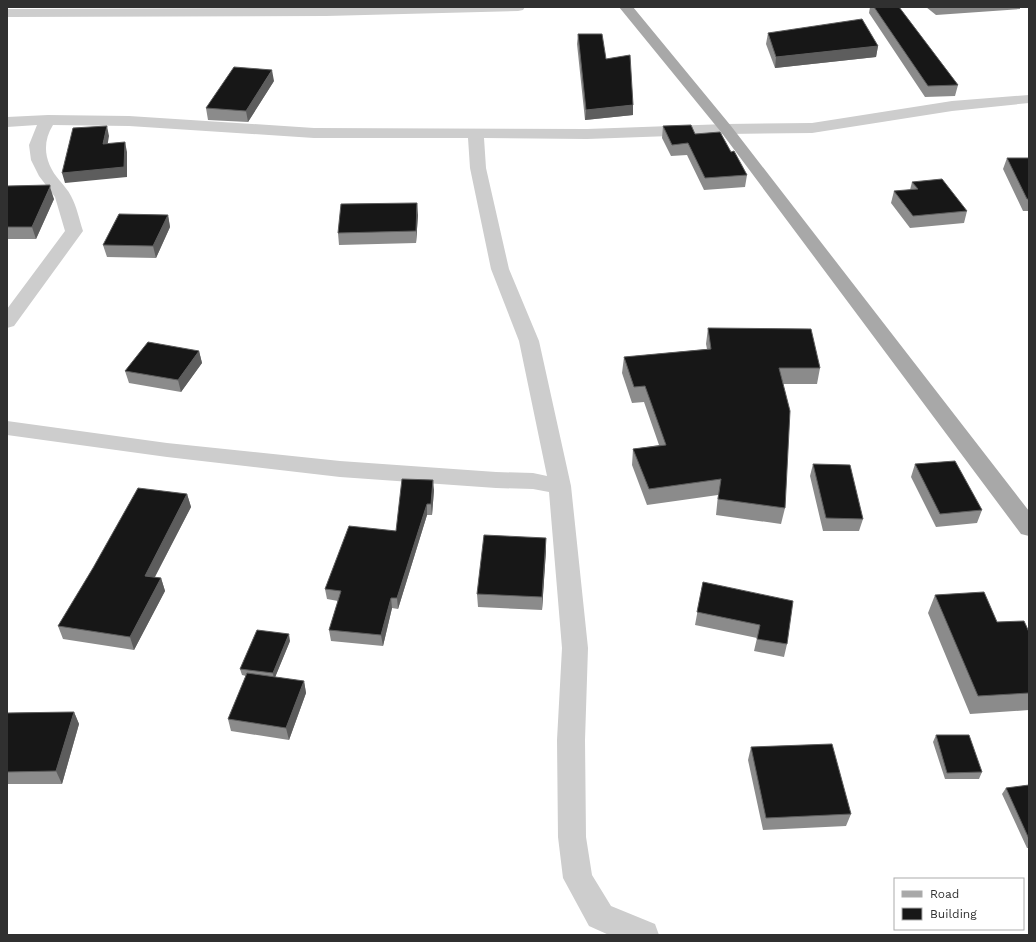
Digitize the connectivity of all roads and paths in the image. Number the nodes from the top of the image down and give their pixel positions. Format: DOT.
graph roads {
  1 [pos="518,7"];
  2 [pos="626,7"];
  3 [pos="7,13"];
  4 [pos="1029,99"];
  5 [pos="48,120"];
  6 [pos="7,122"];
  7 [pos="726,129"];
  8 [pos="476,134"];
  9 [pos="7,322"];
  10 [pos="7,428"];
  11 [pos="560,486"];
  12 [pos="1029,528"];
  13 [pos="644,935"];
  1 -- 3 [label="street"];
  2 -- 7 [label="main road"];
  4 -- 7 [label="street"];
  5 -- 6 [label="street"];
  5 -- 8 [label="street"];
  5 -- 9 [label="street"];
  7 -- 8 [label="street"];
  7 -- 12 [label="main road"];
  8 -- 11 [label="street"];
  10 -- 11 [label="street"];
  11 -- 13 [label="street"];
}
